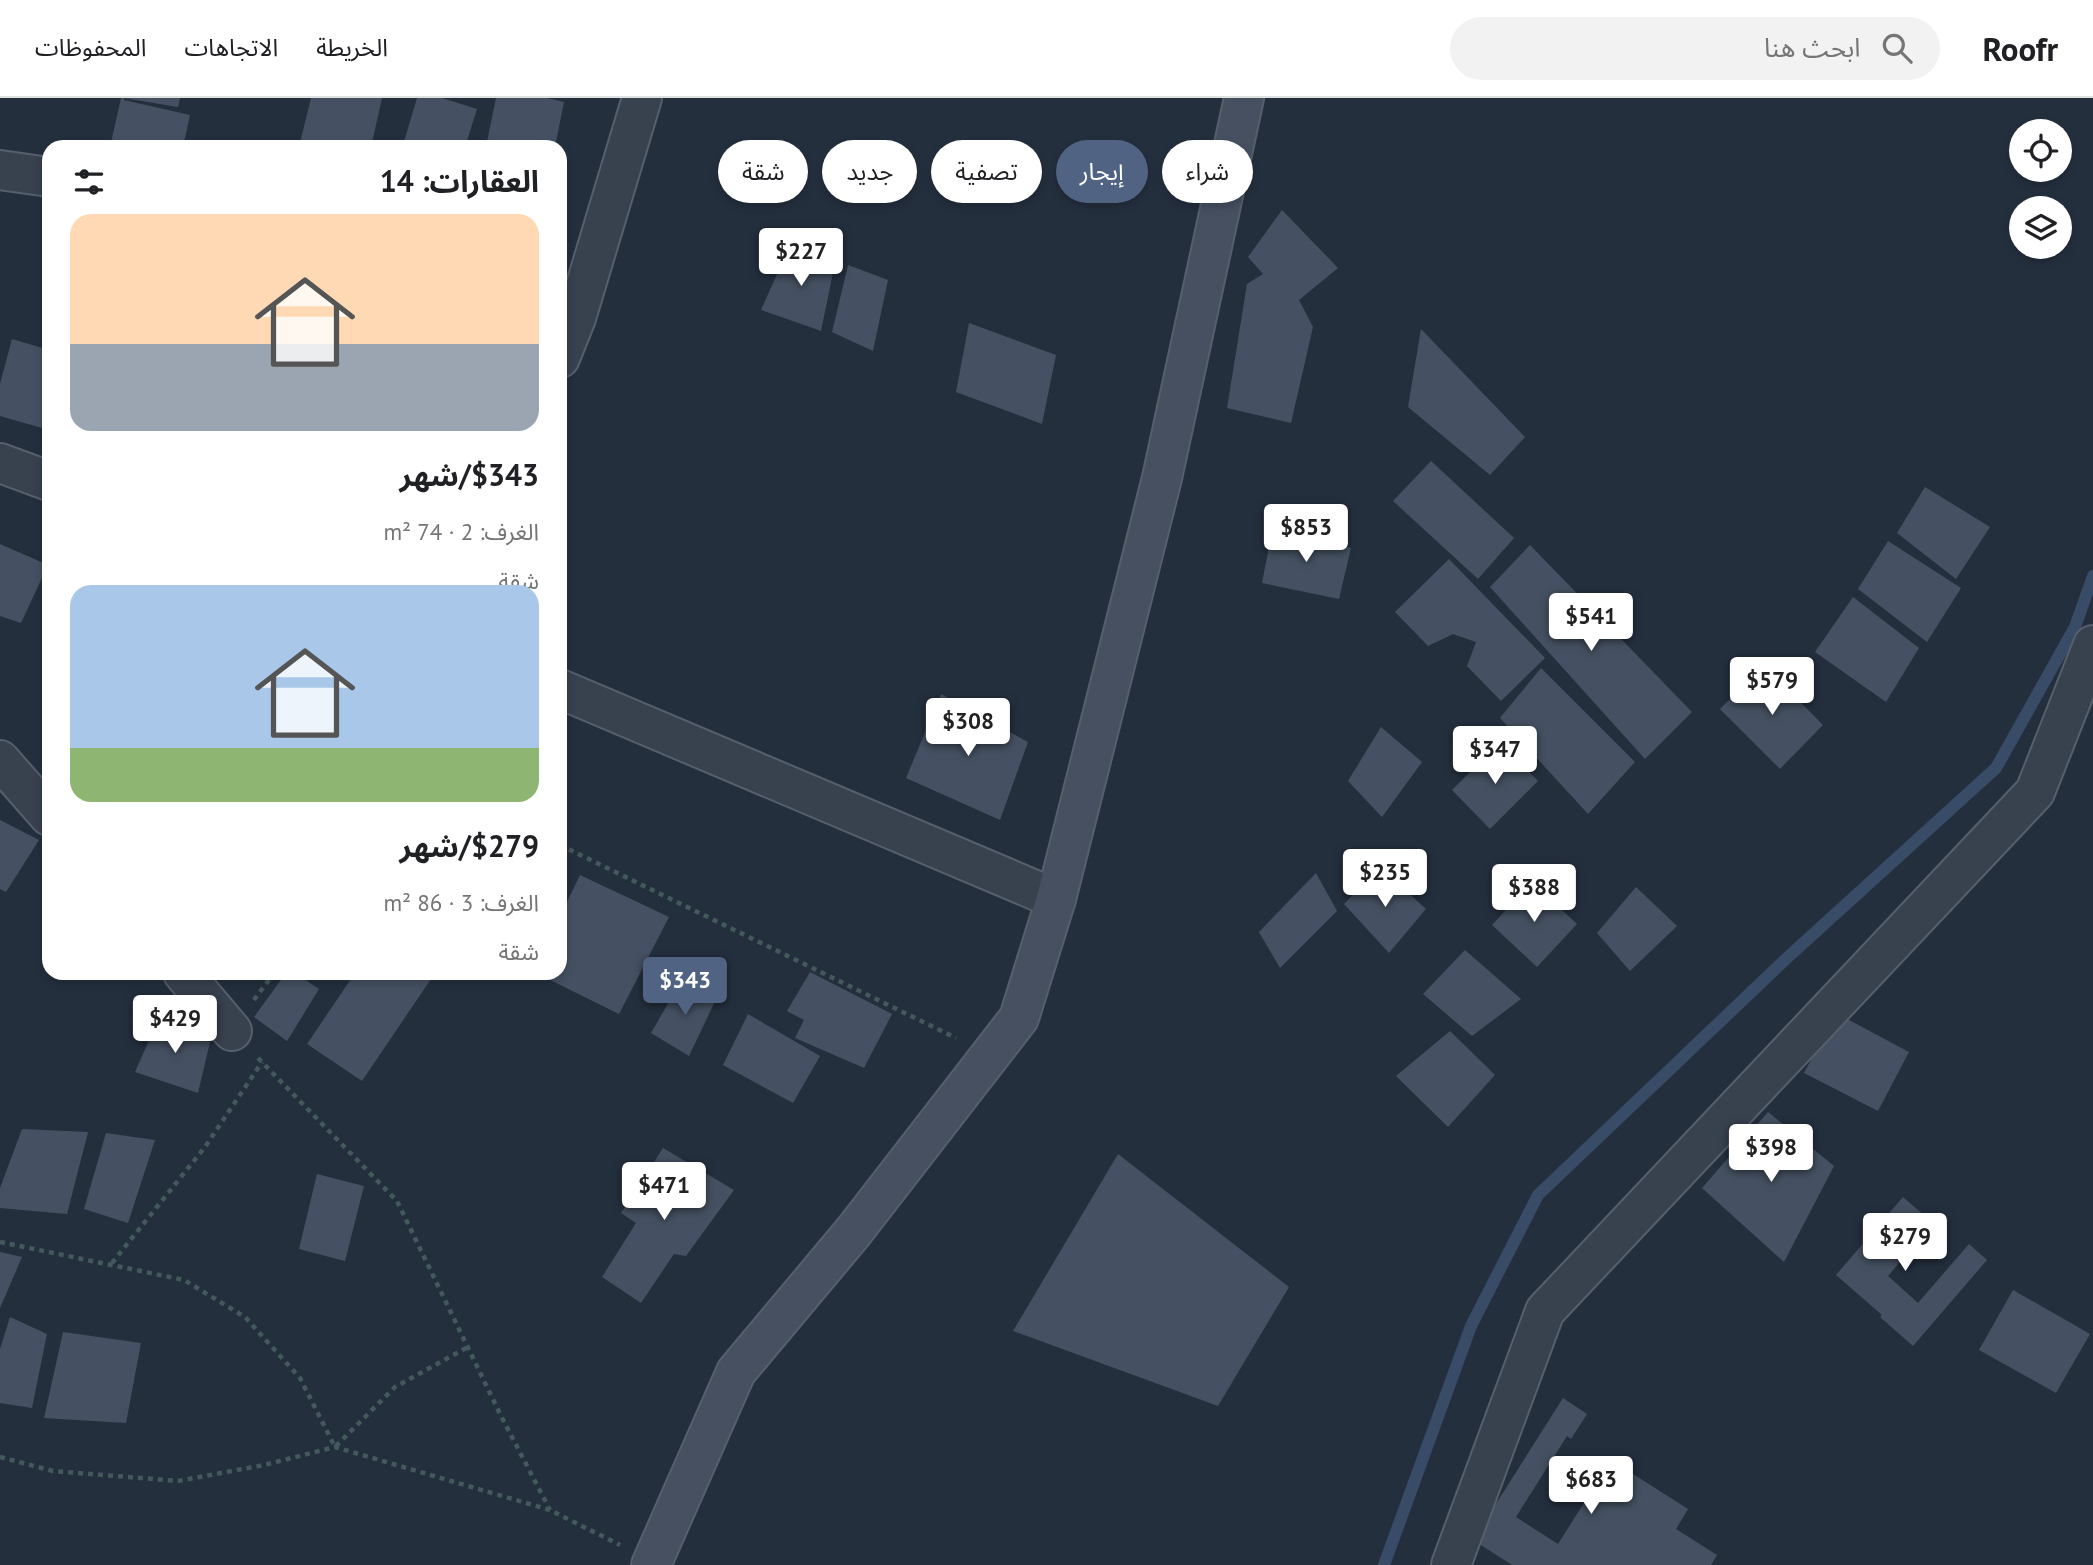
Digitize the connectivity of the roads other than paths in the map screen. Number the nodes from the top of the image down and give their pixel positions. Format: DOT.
graph roads {
  1 [pos="642,98"];
  2 [pos="1244,98"];
  3 [pos="0,170"];
  4 [pos="42,176"];
  5 [pos="567,340"];
  6 [pos="0,463"];
  7 [pos="42,478"];
  8 [pos="2093,645"];
  9 [pos="567,693"];
  10 [pos="0,760"];
  11 [pos="42,808"];
  12 [pos="1056,899"];
  13 [pos="189,980"];
  14 [pos="232,1031"];
  15 [pos="651,1563"];
  16 [pos="1451,1565"];
  1 -- 5 [label="street"];
  2 -- 12 [label="street"];
  3 -- 4 [label="street"];
  6 -- 7 [label="street"];
  8 -- 16 [label="street"];
  9 -- 12 [label="street"];
  10 -- 11 [label="street"];
  12 -- 15 [label="street"];
  13 -- 14 [label="street"];
}
